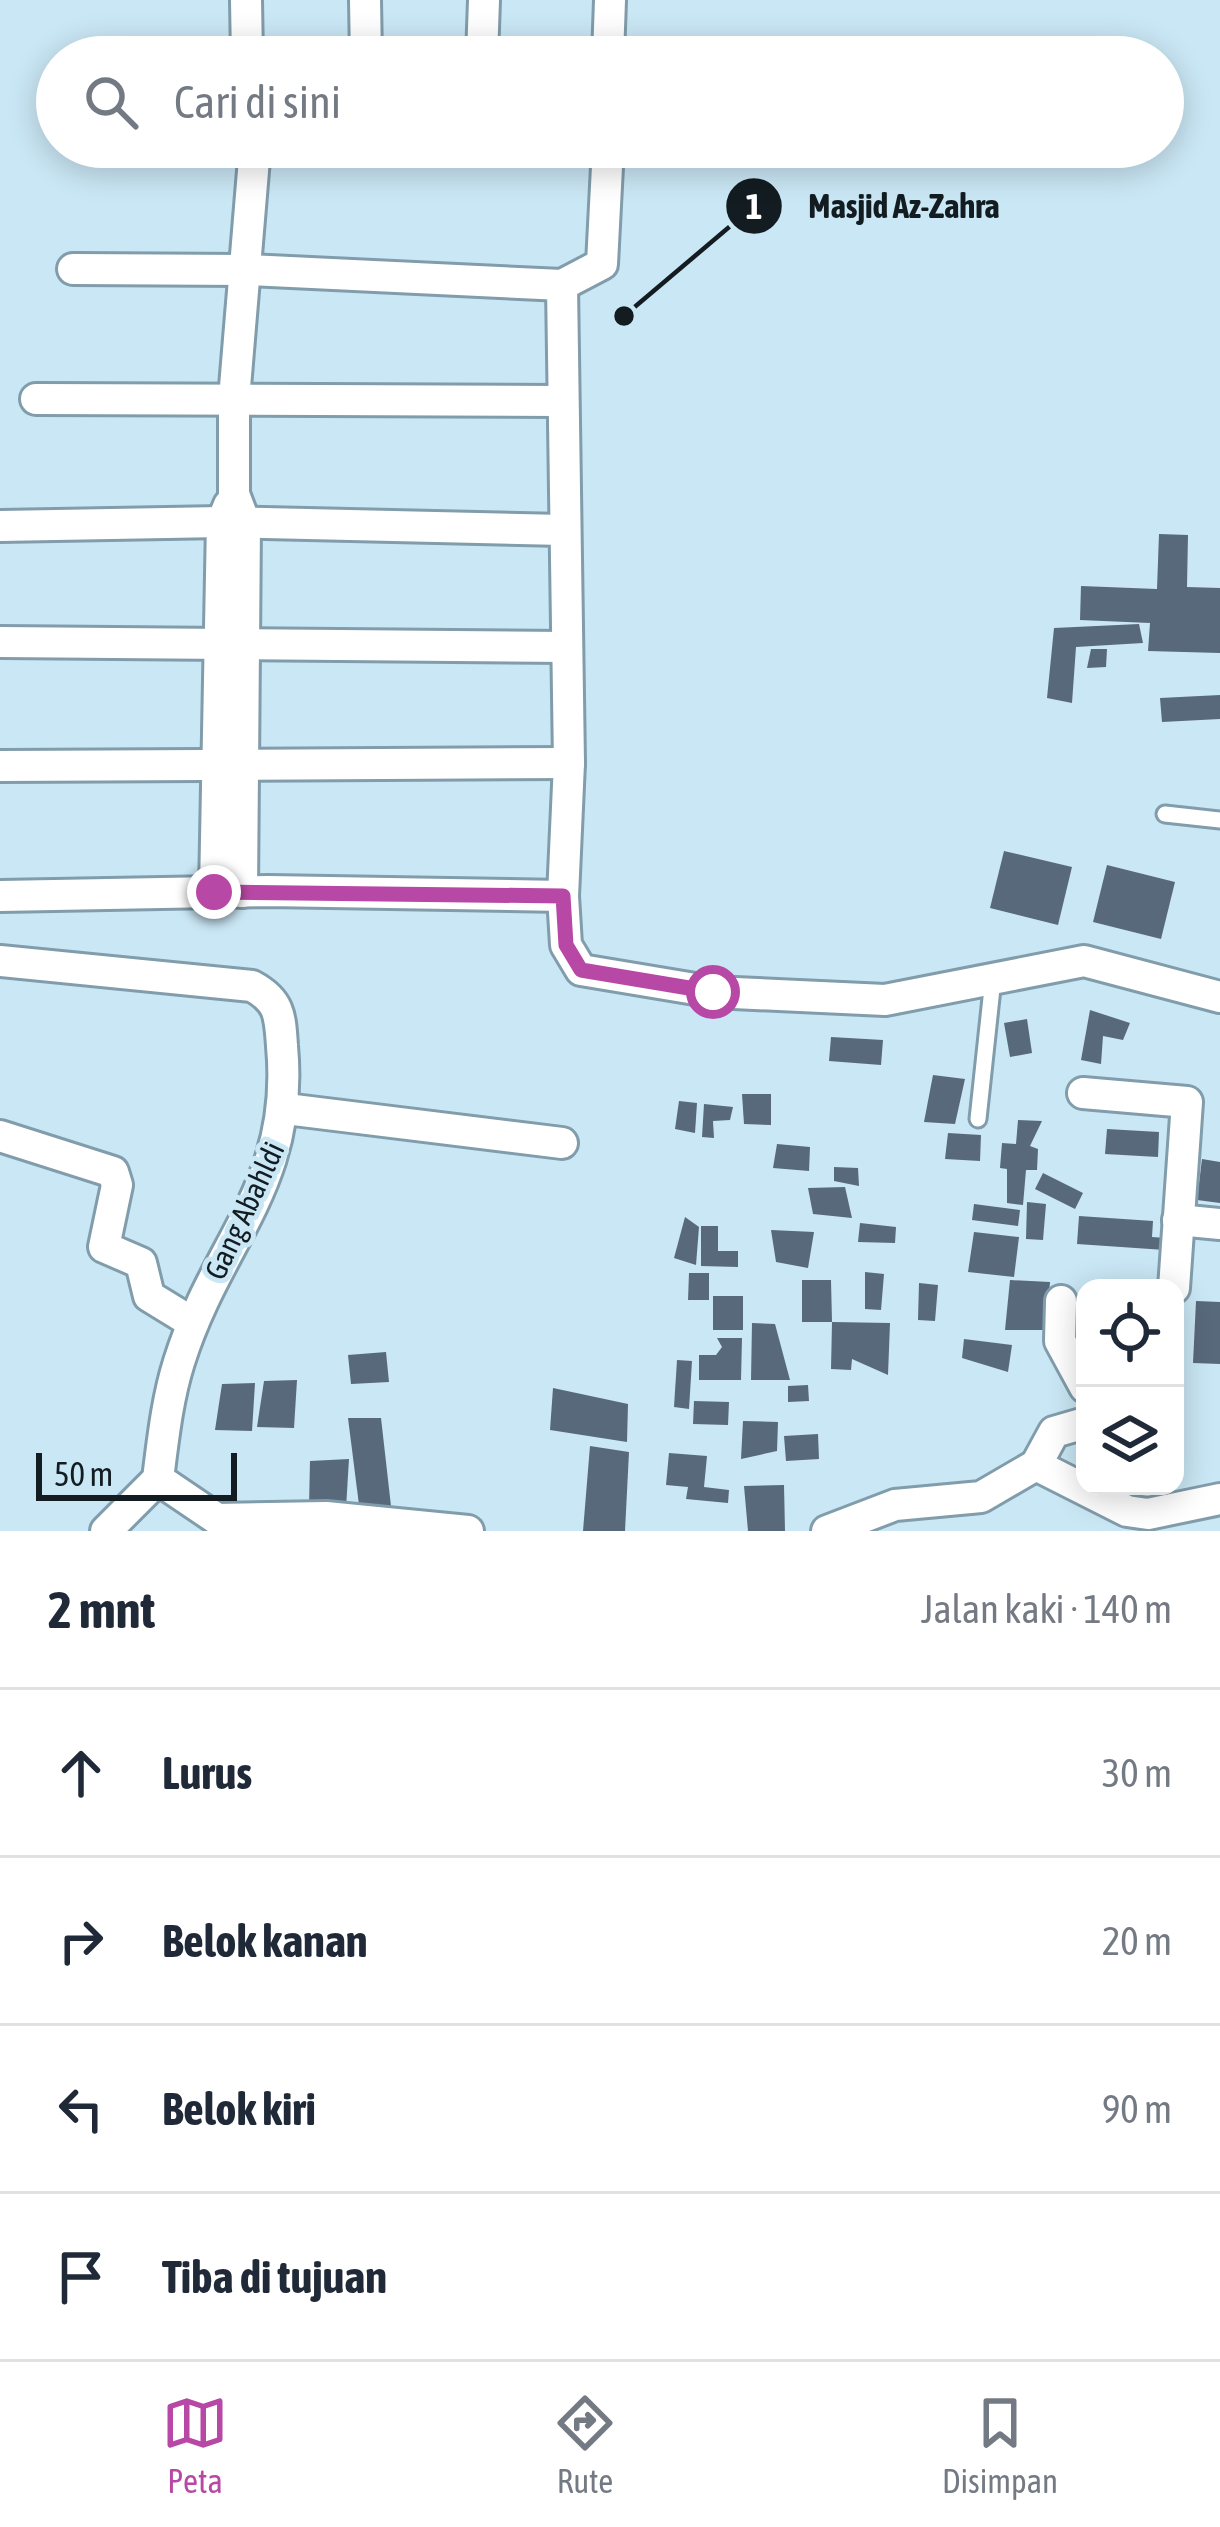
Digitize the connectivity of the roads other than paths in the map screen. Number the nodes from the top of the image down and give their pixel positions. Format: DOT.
graph roads {
  1 [pos="246,0"];
  2 [pos="365,0"];
  3 [pos="484,0"];
  4 [pos="610,0"];
  5 [pos="247,36"];
  6 [pos="366,36"];
  7 [pos="483,36"];
  8 [pos="609,36"];
  9 [pos="254,168"];
  10 [pos="607,168"];
  11 [pos="73,269"];
  12 [pos="248,270"];
  13 [pos="562,285"];
  14 [pos="36,399"];
  15 [pos="234,399"];
  16 [pos="561,401"];
  17 [pos="234,513"];
  18 [pos="0,526"];
  19 [pos="563,530"];
  20 [pos="0,642"];
  21 [pos="232,643"];
  22 [pos="566,647"];
  23 [pos="230,762"];
  24 [pos="569,763"];
  25 [pos="0,766"];
  26 [pos="1165,814"];
  27 [pos="1220,820"];
  28 [pos="228,892"];
  29 [pos="0,896"];
  30 [pos="563,896"];
  31 [pos="0,961"];
  32 [pos="993,978"];
  33 [pos="1220,997"];
  34 [pos="1083,1093"];
  35 [pos="286,1109"];
  36 [pos="978,1119"];
  37 [pos="0,1136"];
  38 [pos="562,1143"];
  39 [pos="1178,1220"];
  40 [pos="1220,1224"];
  41 [pos="1175,1279"];
  42 [pos="1061,1301"];
  43 [pos="194,1323"];
  44 [pos="1076,1370"];
  45 [pos="1076,1426"];
  46 [pos="1036,1465"];
  47 [pos="158,1479"];
  48 [pos="1220,1499"];
  49 [pos="106,1531"];
  50 [pos="468,1531"];
  51 [pos="827,1531"];
  1 -- 5 [label="street"];
  2 -- 6 [label="street"];
  3 -- 7 [label="street"];
  4 -- 8 [label="street"];
  9 -- 12 [label="street"];
  10 -- 13 [label="street"];
  11 -- 12 [label="street"];
  12 -- 13 [label="street"];
  12 -- 15 [label="street"];
  13 -- 16 [label="street"];
  14 -- 15 [label="street"];
  15 -- 16 [label="street"];
  15 -- 17 [label="street"];
  16 -- 19 [label="street"];
  17 -- 18 [label="street"];
  17 -- 19 [label="street"];
  17 -- 21 [label="street"];
  19 -- 22 [label="street"];
  20 -- 21 [label="street"];
  21 -- 22 [label="street"];
  21 -- 23 [label="street"];
  22 -- 24 [label="street"];
  23 -- 24 [label="street"];
  23 -- 25 [label="street"];
  23 -- 28 [label="street"];
  24 -- 30 [label="street"];
  26 -- 27 [label="lane"];
  28 -- 29 [label="street"];
  28 -- 30 [label="street"];
  30 -- 32 [label="street"];
  31 -- 35 [label="street, Gang Abahldi"];
  32 -- 33 [label="street"];
  32 -- 36 [label="lane"];
  34 -- 39 [label="street"];
  35 -- 38 [label="street"];
  35 -- 43 [label="street, Gang Abahldi"];
  37 -- 43 [label="street"];
  39 -- 40 [label="street"];
  39 -- 41 [label="street"];
  42 -- 44 [label="street"];
  43 -- 47 [label="street, Gang Abahldi"];
  45 -- 46 [label="street"];
  46 -- 48 [label="street"];
  46 -- 51 [label="street"];
  47 -- 49 [label="street"];
  47 -- 50 [label="street"];
}
